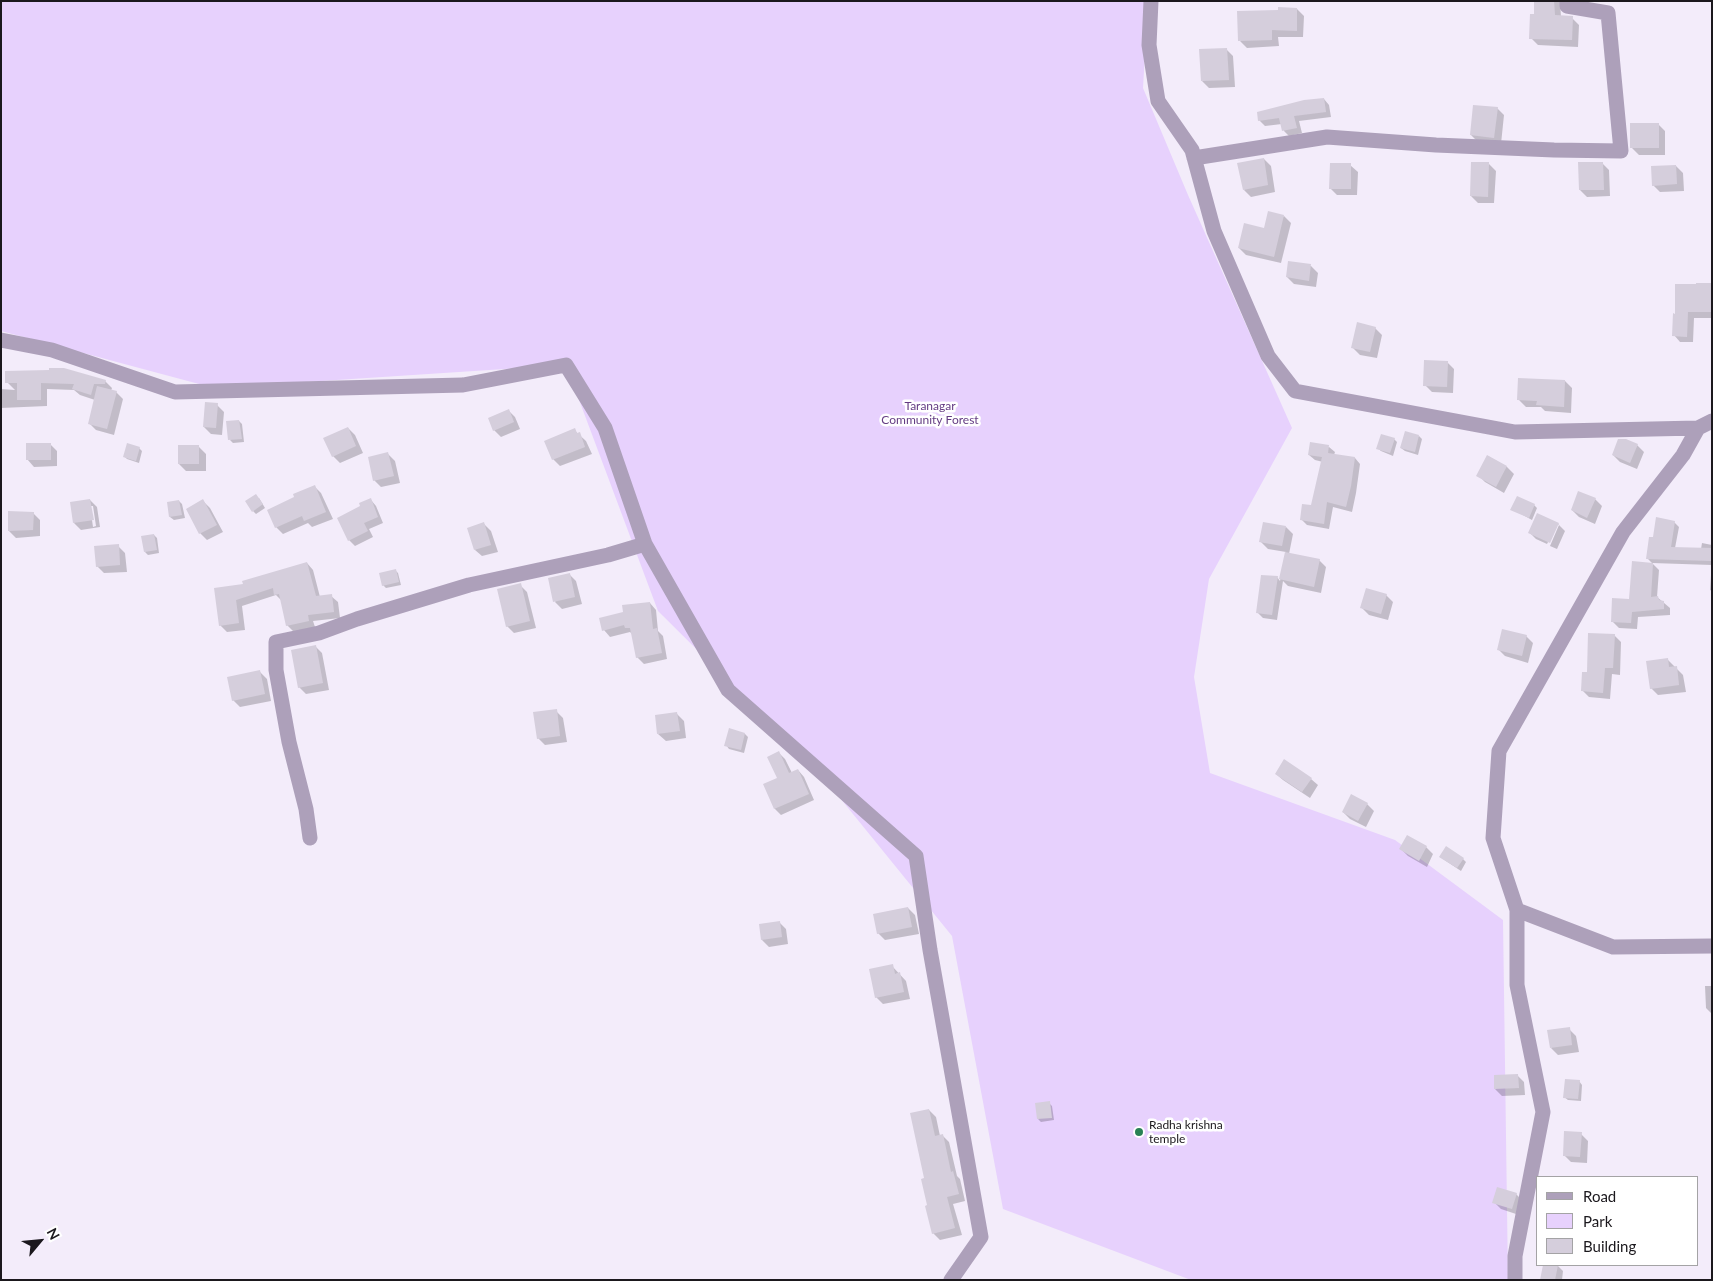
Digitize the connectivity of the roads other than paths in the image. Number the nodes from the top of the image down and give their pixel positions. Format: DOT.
graph roads {
  1 [pos="1151,1"];
  2 [pos="1567,1"];
  3 [pos="1194,158"];
  4 [pos="1,340"];
  5 [pos="1712,421"];
  6 [pos="1698,428"];
  7 [pos="645,544"];
  8 [pos="310,838"];
  9 [pos="1516,910"];
  10 [pos="1712,946"];
  11 [pos="951,1280"];
  12 [pos="1515,1280"];
  1 -- 3 [label="street"];
  2 -- 3 [label="street"];
  3 -- 6 [label="street"];
  4 -- 7 [label="street"];
  5 -- 6 [label="street"];
  6 -- 9 [label="street"];
  7 -- 8 [label="street"];
  7 -- 11 [label="street"];
  9 -- 10 [label="street"];
  9 -- 12 [label="street"];
}
